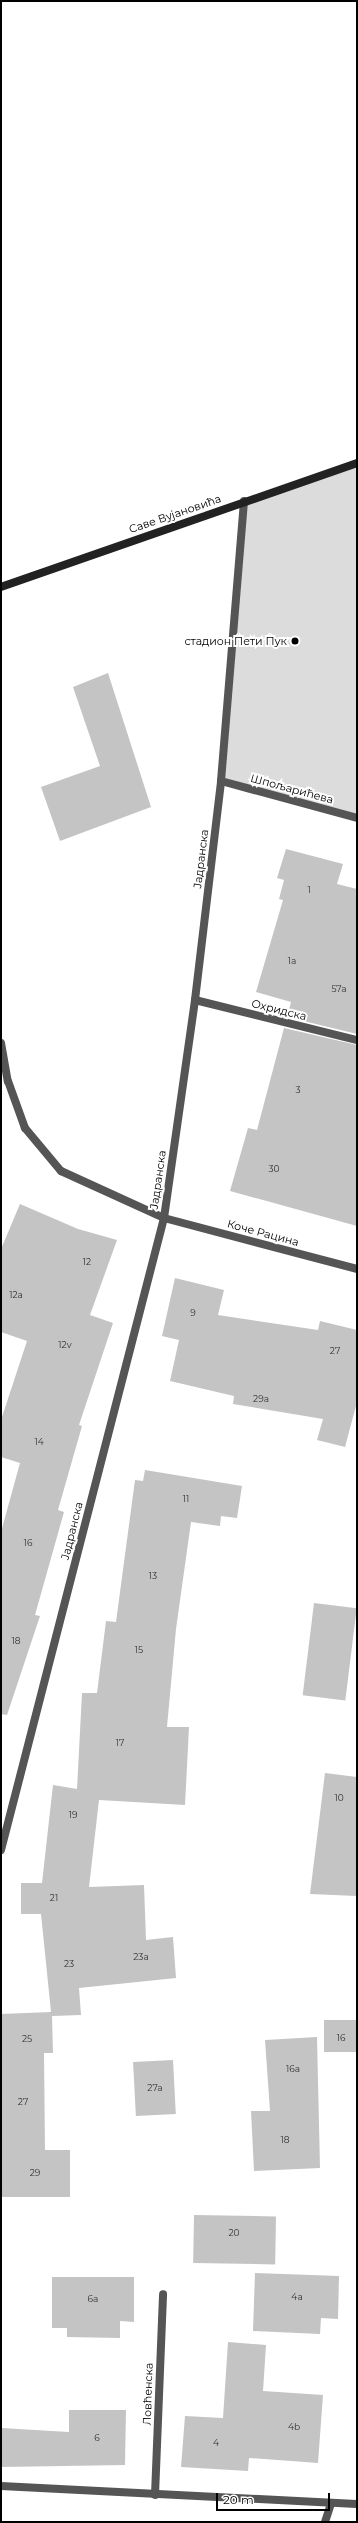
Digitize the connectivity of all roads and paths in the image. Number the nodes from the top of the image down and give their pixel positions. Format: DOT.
graph roads {
  1 [pos="357,463"];
  2 [pos="244,501"];
  3 [pos="1,587"];
  4 [pos="221,781"];
  5 [pos="357,818"];
  6 [pos="195,1000"];
  7 [pos="357,1040"];
  8 [pos="1,1043"];
  9 [pos="5,1082"];
  10 [pos="164,1218"];
  11 [pos="357,1269"];
  12 [pos="1,1850"];
  13 [pos="163,2294"];
  14 [pos="1,2486"];
  15 [pos="155,2495"];
  16 [pos="331,2504"];
  17 [pos="357,2504"];
  18 [pos="324,2522"];
  1 -- 2 [label="street, Саве Вујановића"];
  2 -- 3 [label="street, Саве Вујановића"];
  2 -- 4 [label="street, Јадранска"];
  4 -- 5 [label="street, Шпољарићева"];
  4 -- 6 [label="street, Јадранска"];
  6 -- 7 [label="street, Охридска"];
  6 -- 10 [label="street, Јадранска"];
  8 -- 9 [label="street, Јадранска"];
  9 -- 10 [label="street, Јадранска"];
  10 -- 11 [label="street, Коче Рацина"];
  10 -- 12 [label="street, Јадранска"];
  13 -- 15 [label="street, Ловћенска"];
  14 -- 15 [label="street"];
  15 -- 16 [label="street"];
  16 -- 17 [label="street"];
  16 -- 18 [label="street"];
}
